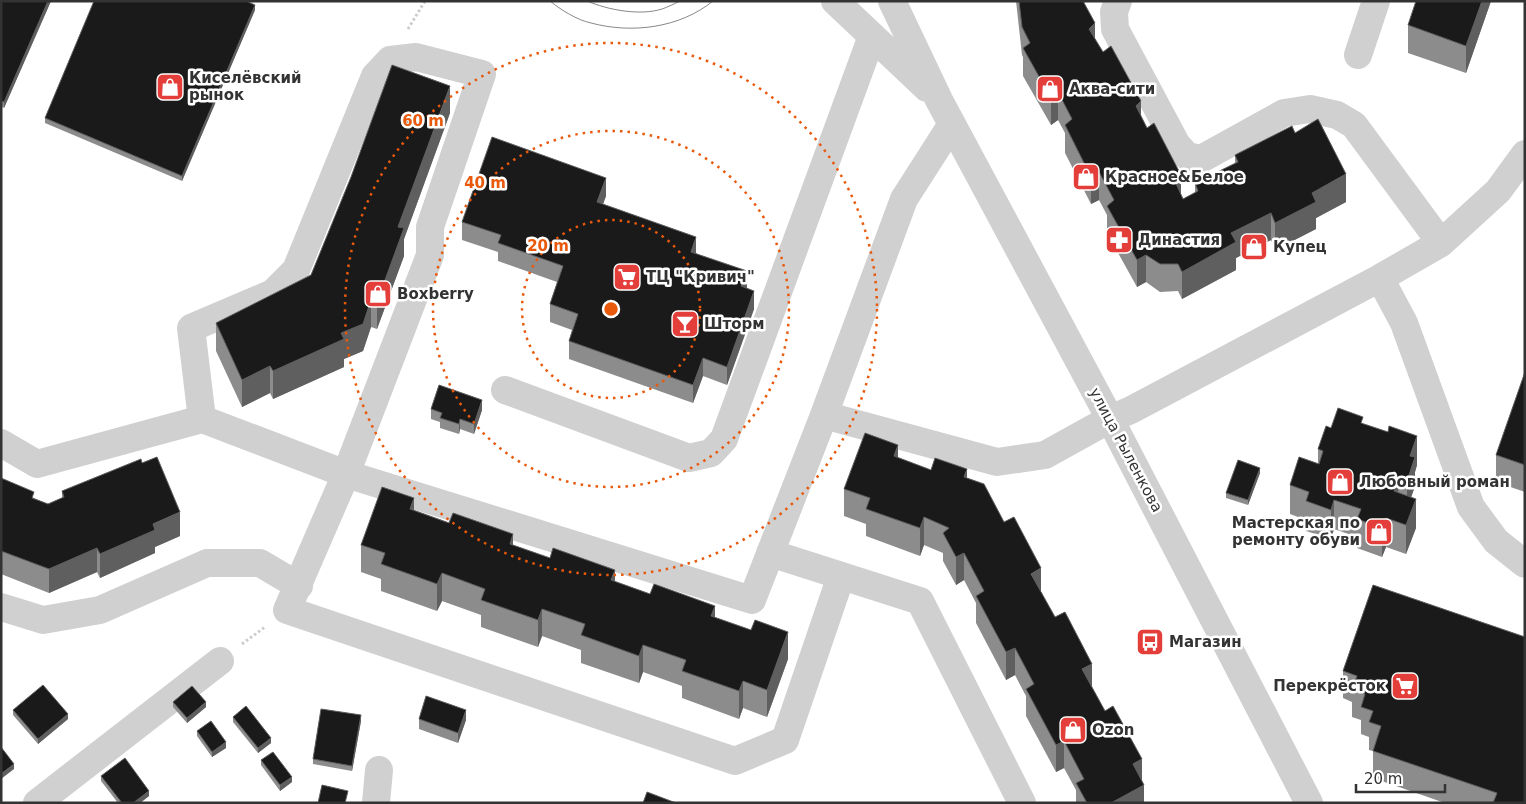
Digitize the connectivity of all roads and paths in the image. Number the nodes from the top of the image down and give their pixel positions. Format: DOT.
graph roads {
  1 [pos="835,1"];
  2 [pos="892,1"];
  3 [pos="1118,1"];
  4 [pos="1376,1"];
  5 [pos="872,36"];
  6 [pos="1358,55"];
  7 [pos="939,100"];
  8 [pos="952,124"];
  9 [pos="1525,154"];
  10 [pos="1441,243"];
  11 [pos="1380,278"];
  12 [pos="505,390"];
  13 [pos="824,415"];
  14 [pos="1110,419"];
  15 [pos="202,420"];
  16 [pos="1,443"];
  17 [pos="346,474"];
  18 [pos="770,553"];
  19 [pos="1525,564"];
  20 [pos="842,576"];
  21 [pos="298,586"];
  22 [pos="1,607"];
  23 [pos="287,610"];
  24 [pos="220,661"];
  25 [pos="379,770"];
  26 [pos="1301,800"];
  27 [pos="37,803"];
  28 [pos="376,803"];
  29 [pos="1022,803"];
  1 -- 5 [label="street, улица Рыленкова"];
  2 -- 7 [label="street, улица Рыленкова"];
  3 -- 10 [label="street"];
  4 -- 6 [label="street"];
  5 -- 7 [label="street, улица Рыленкова"];
  5 -- 12 [label="street"];
  7 -- 8 [label="street, улица Рыленкова"];
  8 -- 13 [label="street"];
  8 -- 14 [label="street, улица Рыленкова"];
  9 -- 10 [label="street"];
  10 -- 11 [label="street"];
  11 -- 14 [label="street"];
  11 -- 19 [label="street"];
  13 -- 14 [label="street"];
  13 -- 18 [label="street"];
  14 -- 26 [label="street, улица Рыленкова"];
  15 -- 16 [label="street"];
  15 -- 17 [label="street"];
  15 -- 17 [label="street"];
  17 -- 18 [label="street"];
  17 -- 21 [label="street"];
  18 -- 20 [label="street"];
  20 -- 23 [label="street"];
  20 -- 29 [label="street"];
  21 -- 22 [label="street"];
  21 -- 23 [label="street"];
  23 -- 24 [label="path"];
  24 -- 27 [label="street"];
  25 -- 28 [label="street"];
}
